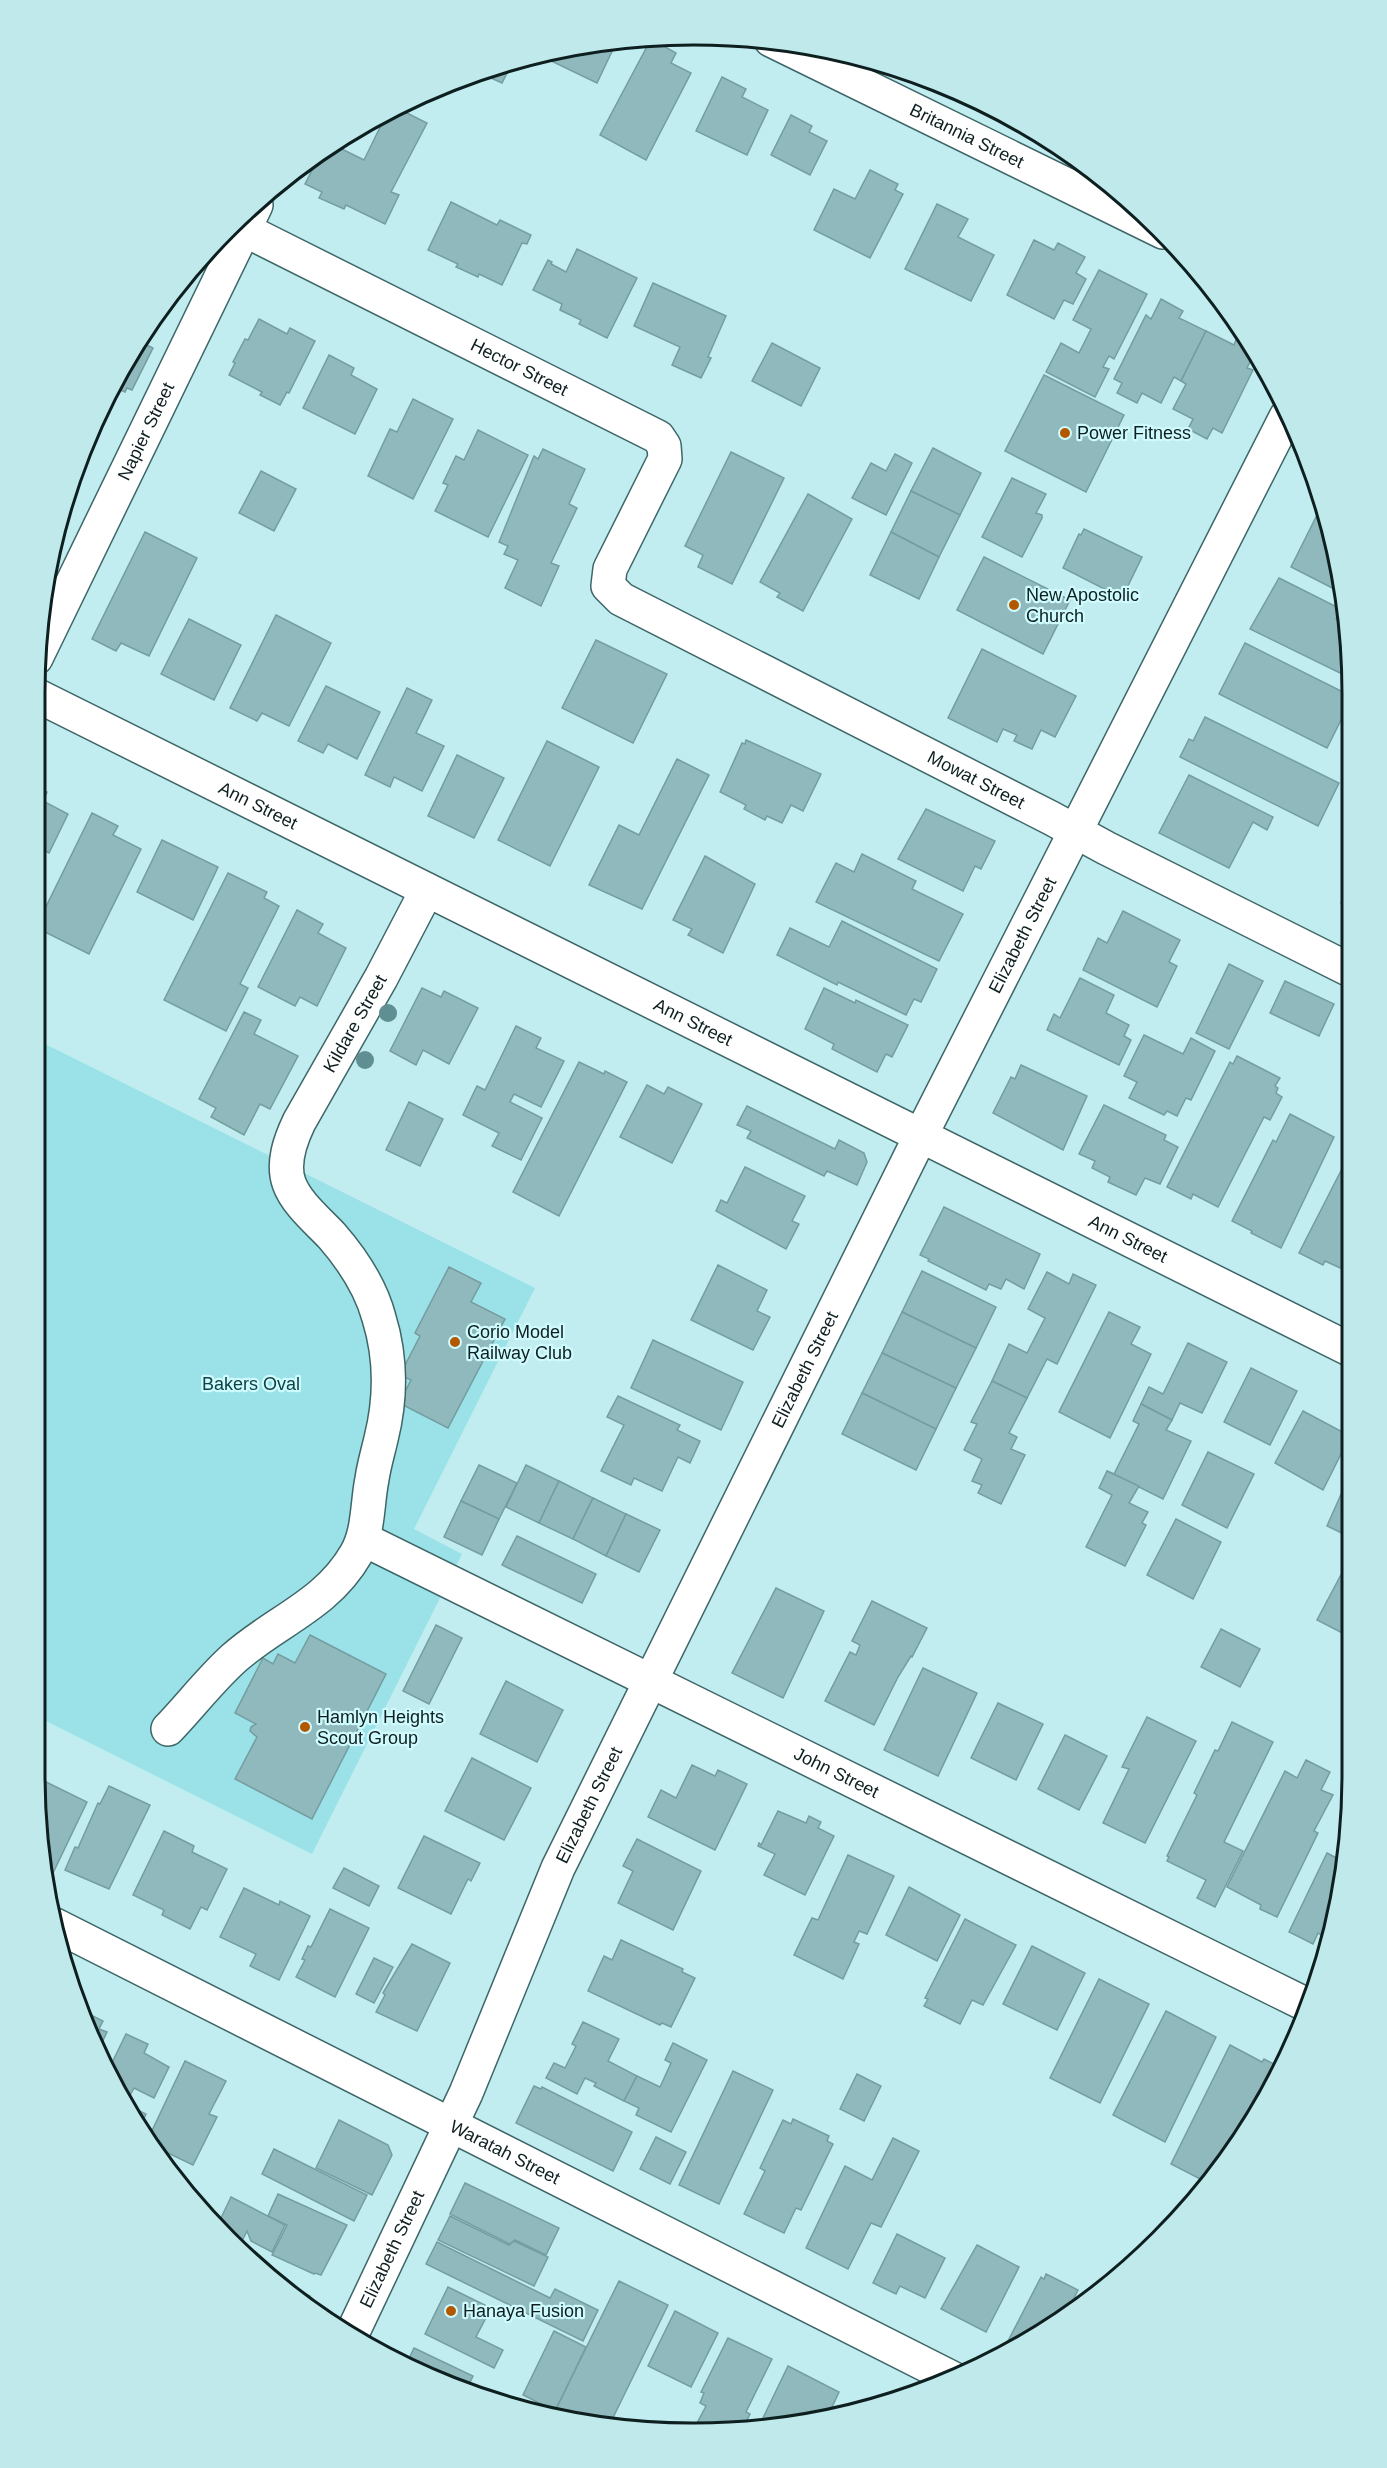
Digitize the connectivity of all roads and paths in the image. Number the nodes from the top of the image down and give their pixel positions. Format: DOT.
graph roads {
  1 [pos="803,55"];
  2 [pos="1089,185"];
  3 [pos="1117,203"];
  4 [pos="249,222"];
  5 [pos="240,230"];
  6 [pos="1283,423"];
  7 [pos="608,586"];
  8 [pos="48,632"];
  9 [pos="45,699"];
  10 [pos="1077,832"];
  11 [pos="427,890"];
  12 [pos="1342,966"];
  13 [pos="921,1135"];
  14 [pos="1342,1345"];
  15 [pos="363,1539"];
  16 [pos="650,1680"];
  17 [pos="168,1729"];
  18 [pos="64,1930"];
  19 [pos="1301,2002"];
  20 [pos="452,2125"];
  21 [pos="355,2327"];
  22 [pos="943,2373"];
  1 -- 2 [label="street, Britannia Street"];
  2 -- 3 [label="street, Britannia Street"];
  4 -- 7 [label="street, Hector Street"];
  5 -- 8 [label="street, Napier Street"];
  6 -- 10 [label="street, Elizabeth Street"];
  7 -- 10 [label="street, Mowat Street"];
  9 -- 11 [label="street, Ann Street"];
  10 -- 12 [label="street, Mowat Street"];
  10 -- 13 [label="street, Elizabeth Street"];
  11 -- 13 [label="street, Ann Street"];
  11 -- 15 [label="street, Kildare Street"];
  13 -- 14 [label="street, Ann Street"];
  13 -- 16 [label="street, Elizabeth Street"];
  15 -- 16 [label="street, John Street"];
  15 -- 17 [label="street"];
  16 -- 19 [label="street, John Street"];
  16 -- 20 [label="street, Elizabeth Street"];
  18 -- 20 [label="street, Waratah Street"];
  20 -- 21 [label="street, Elizabeth Street"];
  20 -- 22 [label="street, Waratah Street"];
}
